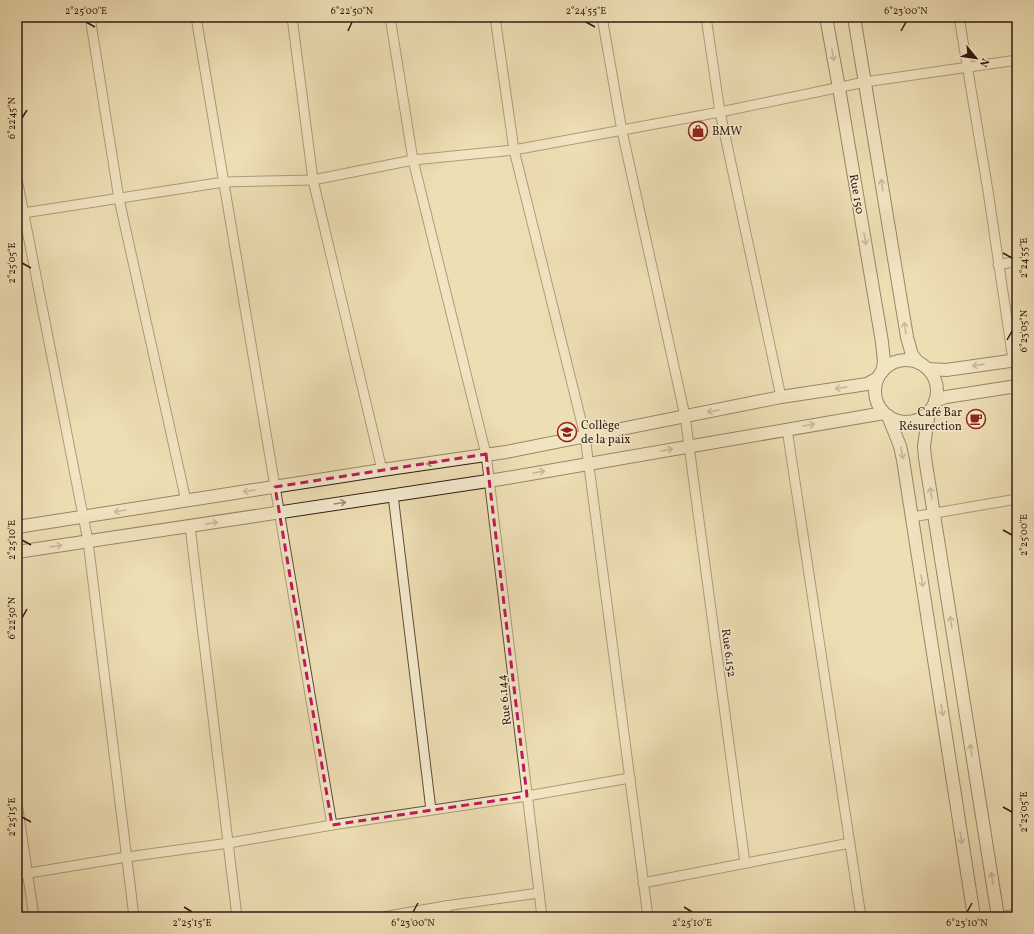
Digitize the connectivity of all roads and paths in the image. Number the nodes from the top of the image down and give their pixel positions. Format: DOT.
graph roads {
  1 [pos="90,17"];
  2 [pos="196,17"];
  3 [pos="292,17"];
  4 [pos="390,17"];
  5 [pos="495,17"];
  6 [pos="602,17"];
  7 [pos="706,17"];
  8 [pos="826,17"];
  9 [pos="854,17"];
  10 [pos="959,17"];
  11 [pos="1017,60"];
  12 [pos="967,68"];
  13 [pos="865,82"];
  14 [pos="839,88"];
  15 [pos="720,112"];
  16 [pos="622,131"];
  17 [pos="514,150"];
  18 [pos="413,160"];
  19 [pos="17,179"];
  20 [pos="313,180"];
  21 [pos="224,182"];
  22 [pos="119,198"];
  23 [pos="20,214"];
  24 [pos="1017,261"];
  25 [pos="998,266"];
  26 [pos="1015,360"];
  27 [pos="923,366"];
  28 [pos="880,375"];
  29 [pos="1017,386"];
  30 [pos="781,397"];
  31 [pos="935,401"];
  32 [pos="929,412"];
  33 [pos="886,414"];
  34 [pos="685,416"];
  35 [pos="787,429"];
  36 [pos="585,436"];
  37 [pos="688,446"];
  38 [pos="486,454"];
  39 [pos="589,464"];
  40 [pos="382,470"];
  41 [pos="489,480"];
  42 [pos="275,487"];
  43 [pos="393,495"];
  44 [pos="1017,499"];
  45 [pos="186,501"];
  46 [pos="280,512"];
  47 [pos="934,513"];
  48 [pos="84,517"];
  49 [pos="912,517"];
  50 [pos="190,526"];
  51 [pos="17,527"];
  52 [pos="88,541"];
  53 [pos="17,552"];
  54 [pos="630,778"];
  55 [pos="527,796"];
  56 [pos="17,803"];
  57 [pos="431,810"];
  58 [pos="332,825"];
  59 [pos="229,843"];
  60 [pos="850,843"];
  61 [pos="127,857"];
  62 [pos="745,863"];
  63 [pos="28,873"];
  64 [pos="17,875"];
  65 [pos="643,883"];
  66 [pos="539,893"];
  67 [pos="445,906"];
  68 [pos="1017,914"];
  69 [pos="34,917"];
  70 [pos="134,917"];
  71 [pos="237,917"];
  72 [pos="383,917"];
  73 [pos="447,917"];
  74 [pos="542,917"];
  75 [pos="648,917"];
  76 [pos="861,917"];
  77 [pos="974,917"];
  78 [pos="998,917"];
  1 -- 22 [label="street"];
  2 -- 21 [label="street"];
  3 -- 20 [label="street"];
  4 -- 18 [label="street, Rue 6.144"];
  5 -- 17 [label="street"];
  6 -- 16 [label="street, Rue 6.152"];
  7 -- 15 [label="street"];
  8 -- 14 [label="main road, Rue 150, one-way"];
  9 -- 13 [label="main road"];
  10 -- 12 [label="street"];
  11 -- 12 [label="street"];
  12 -- 13 [label="street"];
  12 -- 25 [label="street"];
  13 -- 14 [label="street"];
  27 -- 13 [label="main road, one-way"];
  14 -- 15 [label="street"];
  14 -- 28 [label="main road, Rue 150, one-way"];
  15 -- 16 [label="street"];
  15 -- 30 [label="street"];
  16 -- 17 [label="street"];
  16 -- 34 [label="street, Rue 6.152"];
  17 -- 18 [label="street"];
  17 -- 36 [label="street"];
  18 -- 20 [label="street"];
  18 -- 38 [label="street, Rue 6.144"];
  19 -- 23 [label="street"];
  20 -- 21 [label="street"];
  20 -- 40 [label="street"];
  21 -- 22 [label="street"];
  21 -- 42 [label="street"];
  22 -- 23 [label="street"];
  22 -- 45 [label="street"];
  23 -- 48 [label="street"];
  24 -- 25 [label="street"];
  25 -- 26 [label="street"];
  26 -- 27 [label="main road, one-way"];
  27 -- 28 [label="main road"];
  27 -- 31 [label="main road"];
  28 -- 30 [label="main road, one-way"];
  28 -- 33 [label="main road"];
  29 -- 31 [label="main road"];
  30 -- 34 [label="main road, one-way"];
  31 -- 32 [label="main road"];
  32 -- 33 [label="main road"];
  47 -- 32 [label="main road, one-way"];
  35 -- 33 [label="main road, one-way"];
  33 -- 49 [label="main road, one-way"];
  34 -- 36 [label="main road"];
  34 -- 37 [label="street, Rue 6.152"];
  35 -- 37 [label="main road"];
  35 -- 60 [label="street"];
  36 -- 38 [label="main road"];
  36 -- 39 [label="street"];
  39 -- 37 [label="main road, one-way"];
  37 -- 62 [label="street, Rue 6.152"];
  38 -- 40 [label="main road, one-way"];
  38 -- 41 [label="street, Rue 6.144"];
  41 -- 39 [label="main road, one-way"];
  39 -- 54 [label="street"];
  40 -- 42 [label="main road"];
  41 -- 43 [label="main road"];
  41 -- 55 [label="street, Rue 6.144"];
  42 -- 45 [label="main road, one-way"];
  42 -- 46 [label="street"];
  46 -- 43 [label="main road, one-way"];
  43 -- 57 [label="street"];
  44 -- 47 [label="street"];
  45 -- 48 [label="main road, one-way"];
  50 -- 46 [label="main road, one-way"];
  46 -- 58 [label="street"];
  47 -- 49 [label="street"];
  78 -- 47 [label="main road, one-way"];
  48 -- 51 [label="main road"];
  48 -- 52 [label="street"];
  49 -- 77 [label="main road, one-way"];
  50 -- 52 [label="main road"];
  50 -- 59 [label="street"];
  53 -- 52 [label="main road, one-way"];
  52 -- 61 [label="street"];
  54 -- 55 [label="street"];
  54 -- 65 [label="street"];
  55 -- 57 [label="street"];
  55 -- 66 [label="street, Rue 6.144"];
  56 -- 63 [label="street"];
  57 -- 58 [label="street"];
  58 -- 59 [label="street"];
  59 -- 61 [label="street"];
  59 -- 71 [label="street"];
  60 -- 62 [label="street"];
  60 -- 76 [label="street"];
  61 -- 63 [label="street"];
  61 -- 70 [label="street"];
  62 -- 65 [label="street"];
  63 -- 64 [label="street"];
  63 -- 69 [label="street"];
  65 -- 75 [label="street"];
  66 -- 67 [label="street"];
  66 -- 74 [label="street, Rue 6.144"];
  67 -- 72 [label="street"];
  67 -- 73 [label="street"];
  68 -- 78 [label="street"];
}
